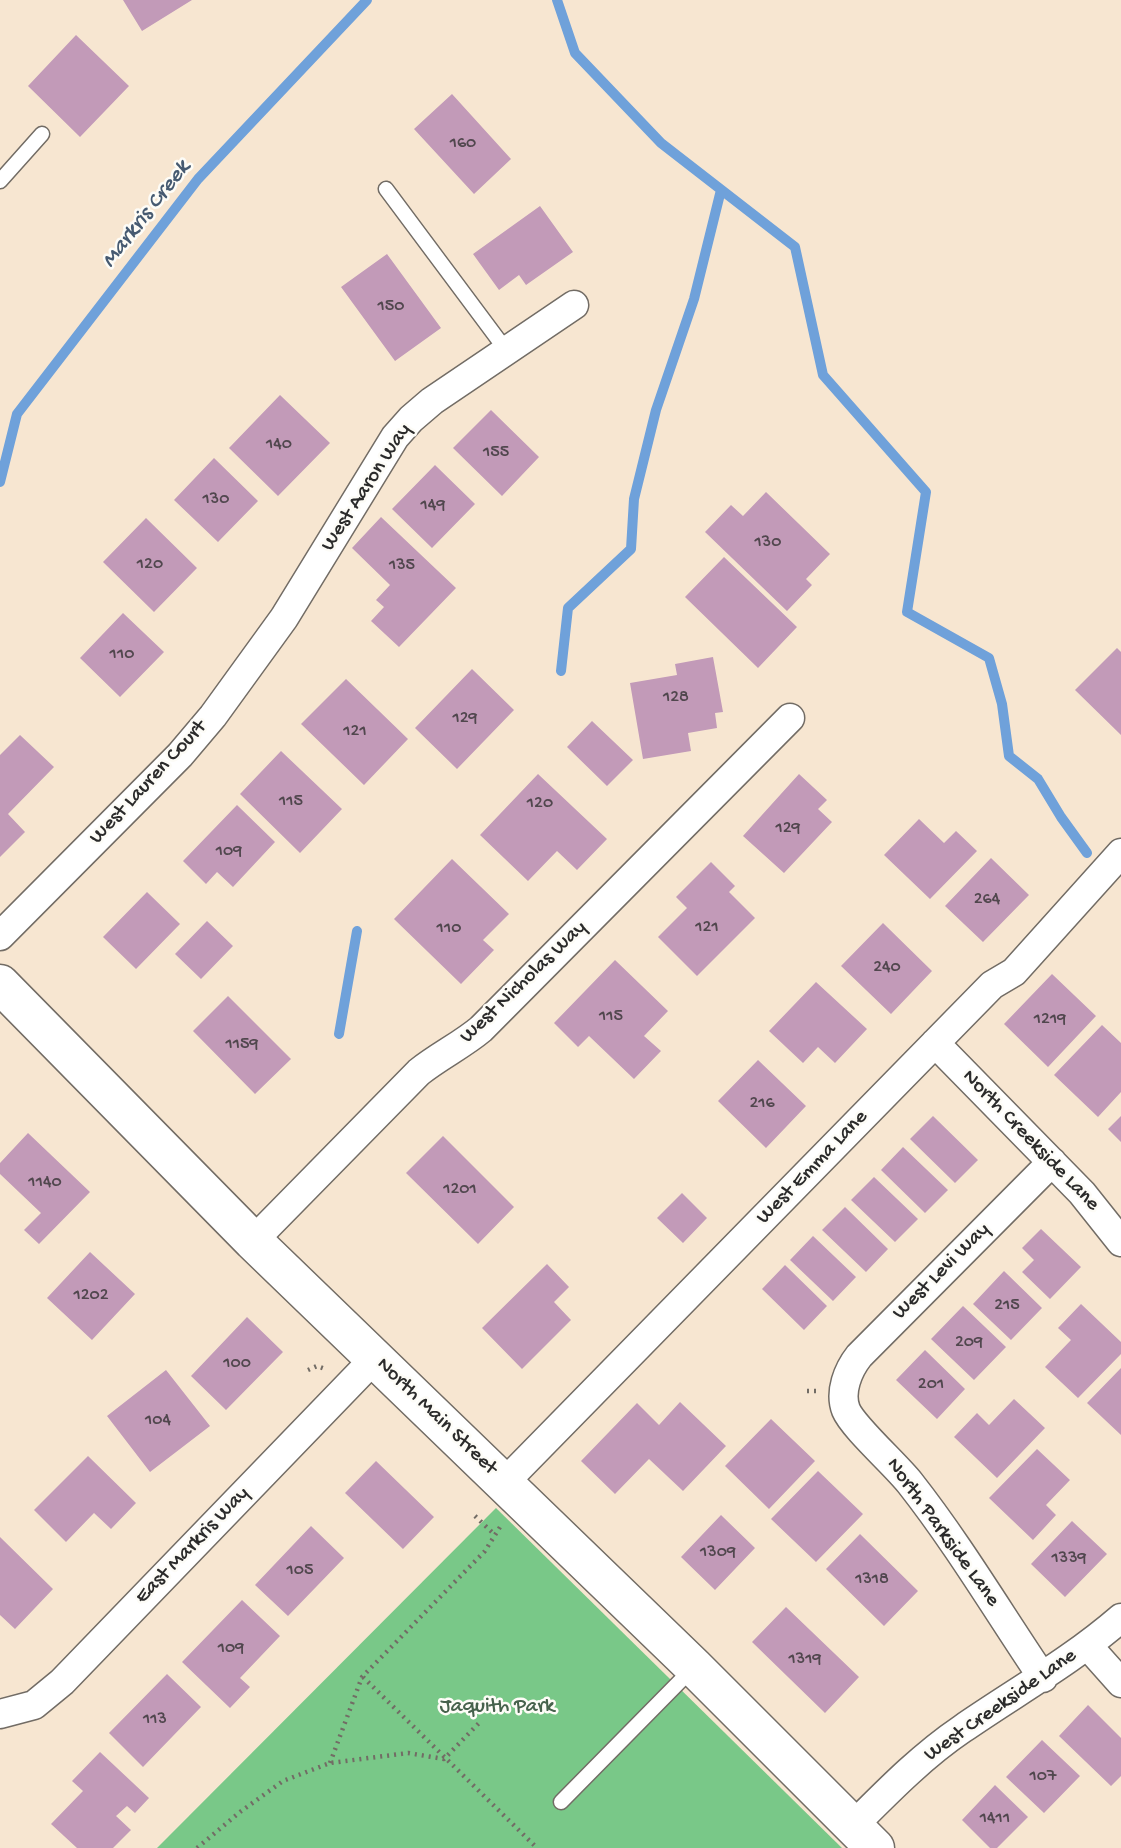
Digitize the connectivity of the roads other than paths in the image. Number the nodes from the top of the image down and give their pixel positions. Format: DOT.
graph roads {
  1 [pos="42,134"];
  2 [pos="0,181"];
  3 [pos="386,189"];
  4 [pos="573,305"];
  5 [pos="506,350"];
  6 [pos="284,618"];
  7 [pos="790,718"];
  8 [pos="1121,853"];
  9 [pos="0,936"];
  10 [pos="0,984"];
  11 [pos="935,1044"];
  12 [pos="1052,1162"];
  13 [pos="253,1241"];
  14 [pos="1121,1242"];
  15 [pos="374,1359"];
  16 [pos="845,1390"];
  17 [pos="505,1500"];
  18 [pos="1121,1618"];
  19 [pos="1088,1646"];
  20 [pos="694,1667"];
  21 [pos="1043,1678"];
  22 [pos="1121,1683"];
  23 [pos="0,1714"];
  24 [pos="561,1802"];
  25 [pos="864,1837"];
  1 -- 2 [label="lane"];
  3 -- 5 [label="lane"];
  4 -- 5 [label="street, West Aaron Way"];
  5 -- 6 [label="street, West Aaron Way"];
  6 -- 9 [label="street, West Lauren Court"];
  7 -- 13 [label="street, West Nicholas Way"];
  8 -- 11 [label="street, West Emma Lane"];
  10 -- 13 [label="street, North Main Street"];
  11 -- 12 [label="street, North Creekside Lane"];
  11 -- 17 [label="street, West Emma Lane"];
  12 -- 14 [label="street, North Creekside Lane"];
  12 -- 16 [label="street, West Levi Way"];
  13 -- 15 [label="street, North Main Street"];
  15 -- 17 [label="street, North Main Street"];
  15 -- 23 [label="street, East Markris Way"];
  16 -- 21 [label="street, North Parkside Lane"];
  17 -- 20 [label="street, North Main Street"];
  18 -- 19 [label="street, West Creekside Lane"];
  19 -- 21 [label="street, West Creekside Lane"];
  19 -- 22 [label="street"];
  20 -- 24 [label="lane"];
  20 -- 25 [label="street, North Main Street"];
  21 -- 25 [label="street, West Creekside Lane"];
}
